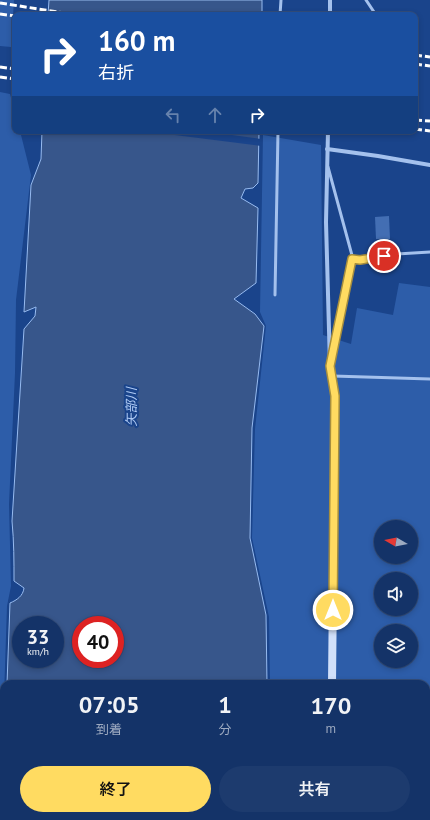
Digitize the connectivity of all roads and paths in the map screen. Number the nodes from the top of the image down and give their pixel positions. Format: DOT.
graph roads {
  1 [pos="282,0"];
  2 [pos="330,0"];
  3 [pos="366,0"];
  4 [pos="280,12"];
  5 [pos="330,12"];
  6 [pos="374,12"];
  7 [pos="278,134"];
  8 [pos="328,134"];
  9 [pos="327,149"];
  10 [pos="327,161"];
  11 [pos="430,165"];
  12 [pos="430,252"];
  13 [pos="352,259"];
  14 [pos="275,295"];
  15 [pos="330,366"];
  16 [pos="332,376"];
  17 [pos="430,379"];
  18 [pos="332,680"];
  1 -- 4 [label="lane"];
  2 -- 5 [label="street"];
  3 -- 6 [label="lane"];
  7 -- 14 [label="lane"];
  8 -- 9 [label="street"];
  9 -- 10 [label="street"];
  9 -- 11 [label="street"];
  10 -- 13 [label="lane"];
  10 -- 15 [label="street"];
  12 -- 13 [label="lane"];
  13 -- 15 [label="lane"];
  15 -- 16 [label="street"];
  16 -- 17 [label="lane"];
  16 -- 18 [label="street"];
}
